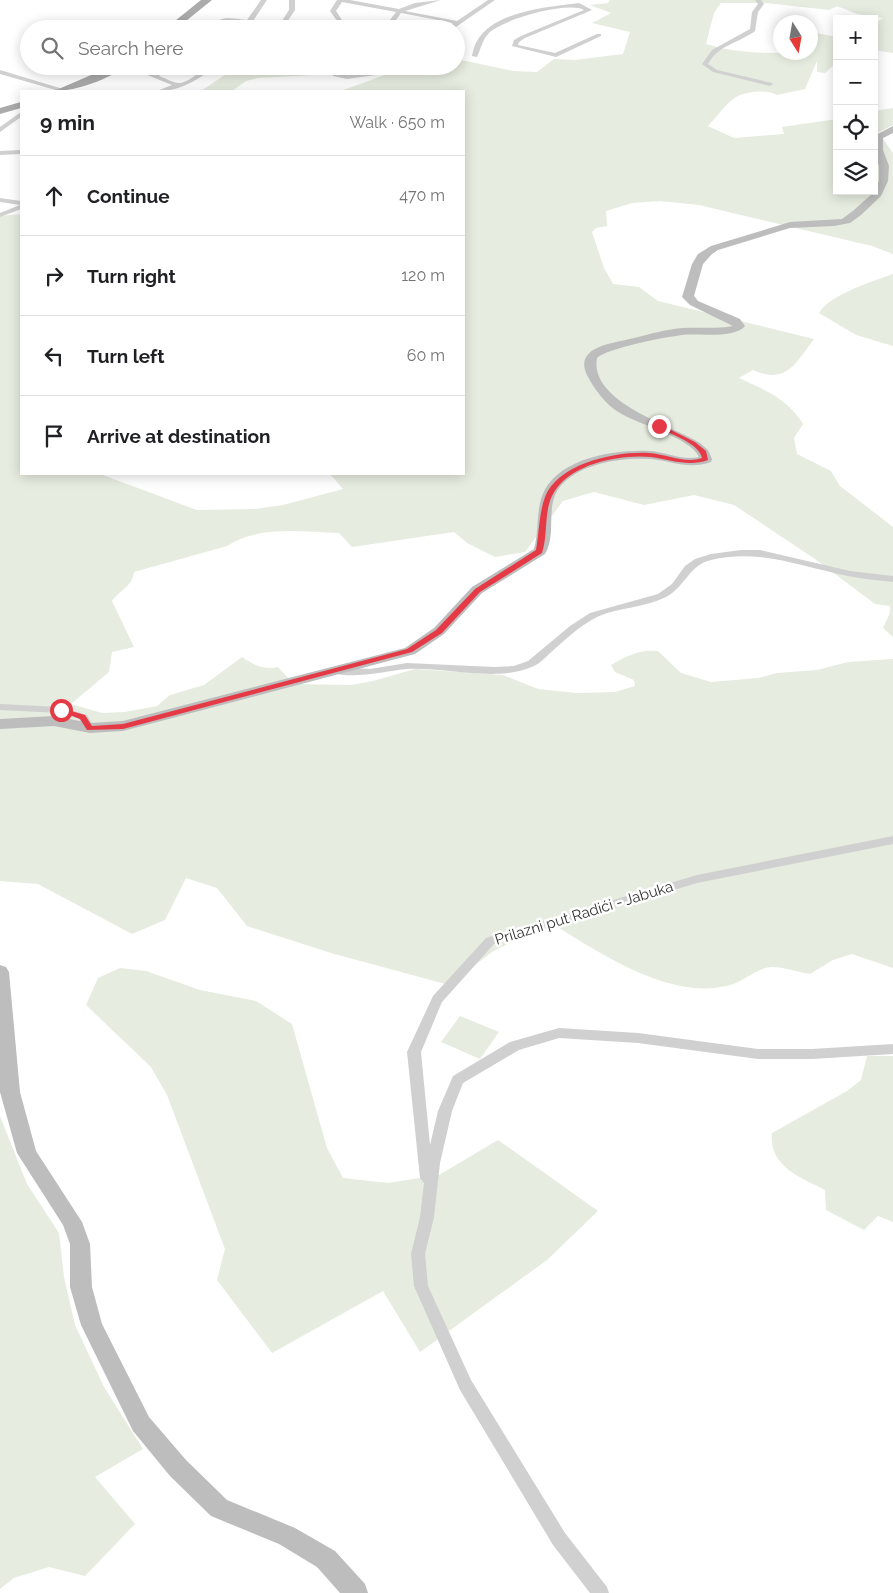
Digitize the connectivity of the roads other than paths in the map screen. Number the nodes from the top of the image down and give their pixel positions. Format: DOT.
graph roads {
  1 [pos="207,0"];
  2 [pos="264,0"];
  3 [pos="292,0"];
  4 [pos="340,0"];
  5 [pos="438,0"];
  6 [pos="492,0"];
  7 [pos="758,0"];
  8 [pos="578,2"];
  9 [pos="398,11"];
  10 [pos="181,20"];
  11 [pos="251,20"];
  12 [pos="285,20"];
  13 [pos="339,20"];
  14 [pos="393,20"];
  15 [pos="445,20"];
  16 [pos="458,20"];
  17 [pos="599,36"];
  18 [pos="475,56"];
  19 [pos="0,72"];
  20 [pos="102,75"];
  21 [pos="200,75"];
  22 [pos="335,75"];
  23 [pos="372,75"];
  24 [pos="154,76"];
  25 [pos="770,84"];
  26 [pos="179,85"];
  27 [pos="57,90"];
  28 [pos="63,90"];
  29 [pos="163,90"];
  30 [pos="20,105"];
  31 [pos="0,111"];
  32 [pos="20,115"];
  33 [pos="893,129"];
  34 [pos="0,130"];
  35 [pos="20,152"];
  36 [pos="0,153"];
  37 [pos="1,200"];
  38 [pos="20,203"];
  39 [pos="20,208"];
  40 [pos="0,215"];
  41 [pos="893,578"];
  42 [pos="335,670"];
  43 [pos="0,708"];
  44 [pos="0,724"];
  45 [pos="90,728"];
  46 [pos="893,840"];
  47 [pos="0,972"];
  48 [pos="893,1049"];
  49 [pos="430,1195"];
  50 [pos="356,1593"];
  51 [pos="601,1593"];
  1 -- 10 [label="main road"];
  2 -- 11 [label="street"];
  3 -- 12 [label="street"];
  4 -- 9 [label="street"];
  4 -- 13 [label="street"];
  5 -- 9 [label="street"];
  6 -- 16 [label="street"];
  7 -- 25 [label="street"];
  8 -- 17 [label="street"];
  8 -- 18 [label="street"];
  9 -- 14 [label="street"];
  9 -- 15 [label="street"];
  19 -- 27 [label="street"];
  20 -- 28 [label="main road"];
  21 -- 26 [label="street"];
  22 -- 23 [label="street"];
  24 -- 26 [label="street"];
  26 -- 29 [label="street"];
  30 -- 31 [label="main road"];
  32 -- 34 [label="street"];
  33 -- 42 [label="main road"];
  35 -- 36 [label="street"];
  37 -- 38 [label="street"];
  39 -- 40 [label="street"];
  41 -- 42 [label="street"];
  42 -- 45 [label="main road"];
  43 -- 45 [label="street"];
  44 -- 45 [label="main road"];
  46 -- 49 [label="street, Prilazni put Radići - Jabuka"];
  47 -- 50 [label="main road"];
  48 -- 49 [label="street"];
  49 -- 51 [label="street"];
}
